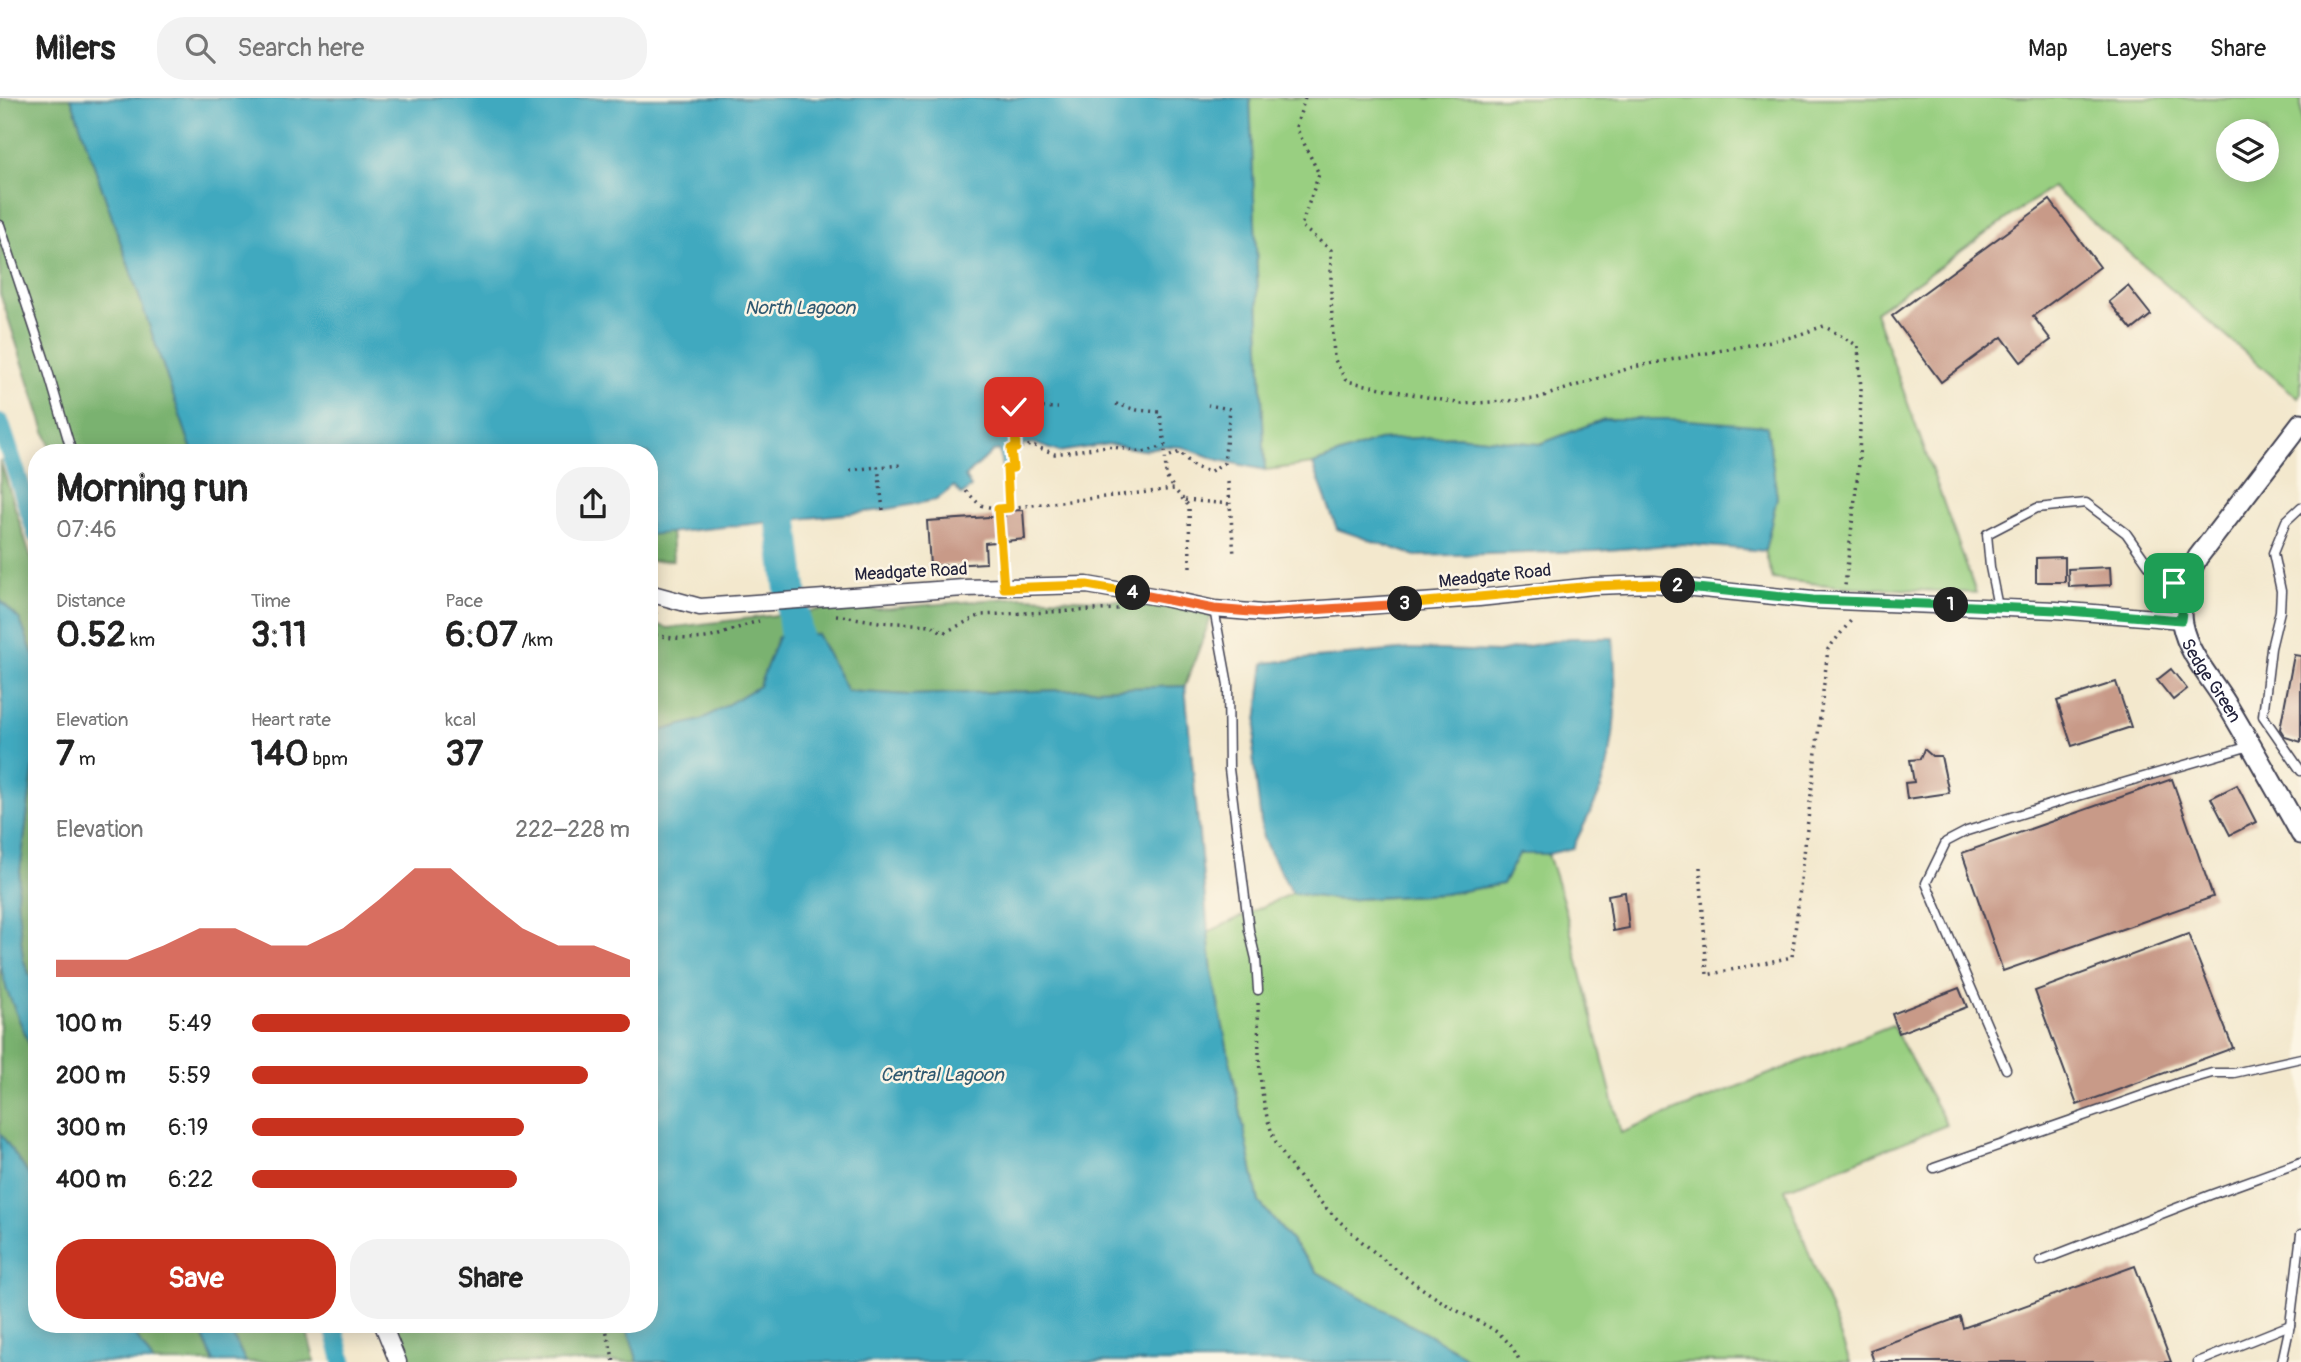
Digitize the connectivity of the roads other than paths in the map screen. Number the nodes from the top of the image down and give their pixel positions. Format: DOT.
graph roads {
  1 [pos="0,225"];
  2 [pos="2301,424"];
  3 [pos="69,444"];
  4 [pos="2301,507"];
  5 [pos="2185,589"];
  6 [pos="658,595"];
  7 [pos="1998,607"];
  8 [pos="1214,609"];
  9 [pos="2181,620"];
  10 [pos="2250,746"];
  11 [pos="2301,771"];
  12 [pos="2301,834"];
  13 [pos="1258,990"];
  14 [pos="2301,1058"];
  15 [pos="2006,1069"];
  16 [pos="2301,1162"];
  17 [pos="1934,1168"];
  18 [pos="2301,1234"];
  19 [pos="2040,1261"];
  20 [pos="2290,1325"];
  21 [pos="386,1333"];
  22 [pos="398,1362"];
  23 [pos="2198,1362"];
  24 [pos="2282,1362"];
  1 -- 3 [label="lane"];
  2 -- 5 [label="street, Sedge Green"];
  4 -- 11 [label="lane"];
  5 -- 7 [label="lane"];
  5 -- 9 [label="street, Sedge Green"];
  6 -- 8 [label="street, Meadgate Road"];
  7 -- 8 [label="street, Meadgate Road"];
  7 -- 9 [label="street, Meadgate Road"];
  8 -- 13 [label="lane"];
  9 -- 10 [label="street, Sedge Green"];
  10 -- 12 [label="street, Sedge Green"];
  10 -- 15 [label="lane"];
  14 -- 17 [label="lane"];
  16 -- 19 [label="lane"];
  18 -- 20 [label="lane"];
  20 -- 23 [label="lane"];
  20 -- 24 [label="lane"];
  21 -- 22 [label="street"];
}
